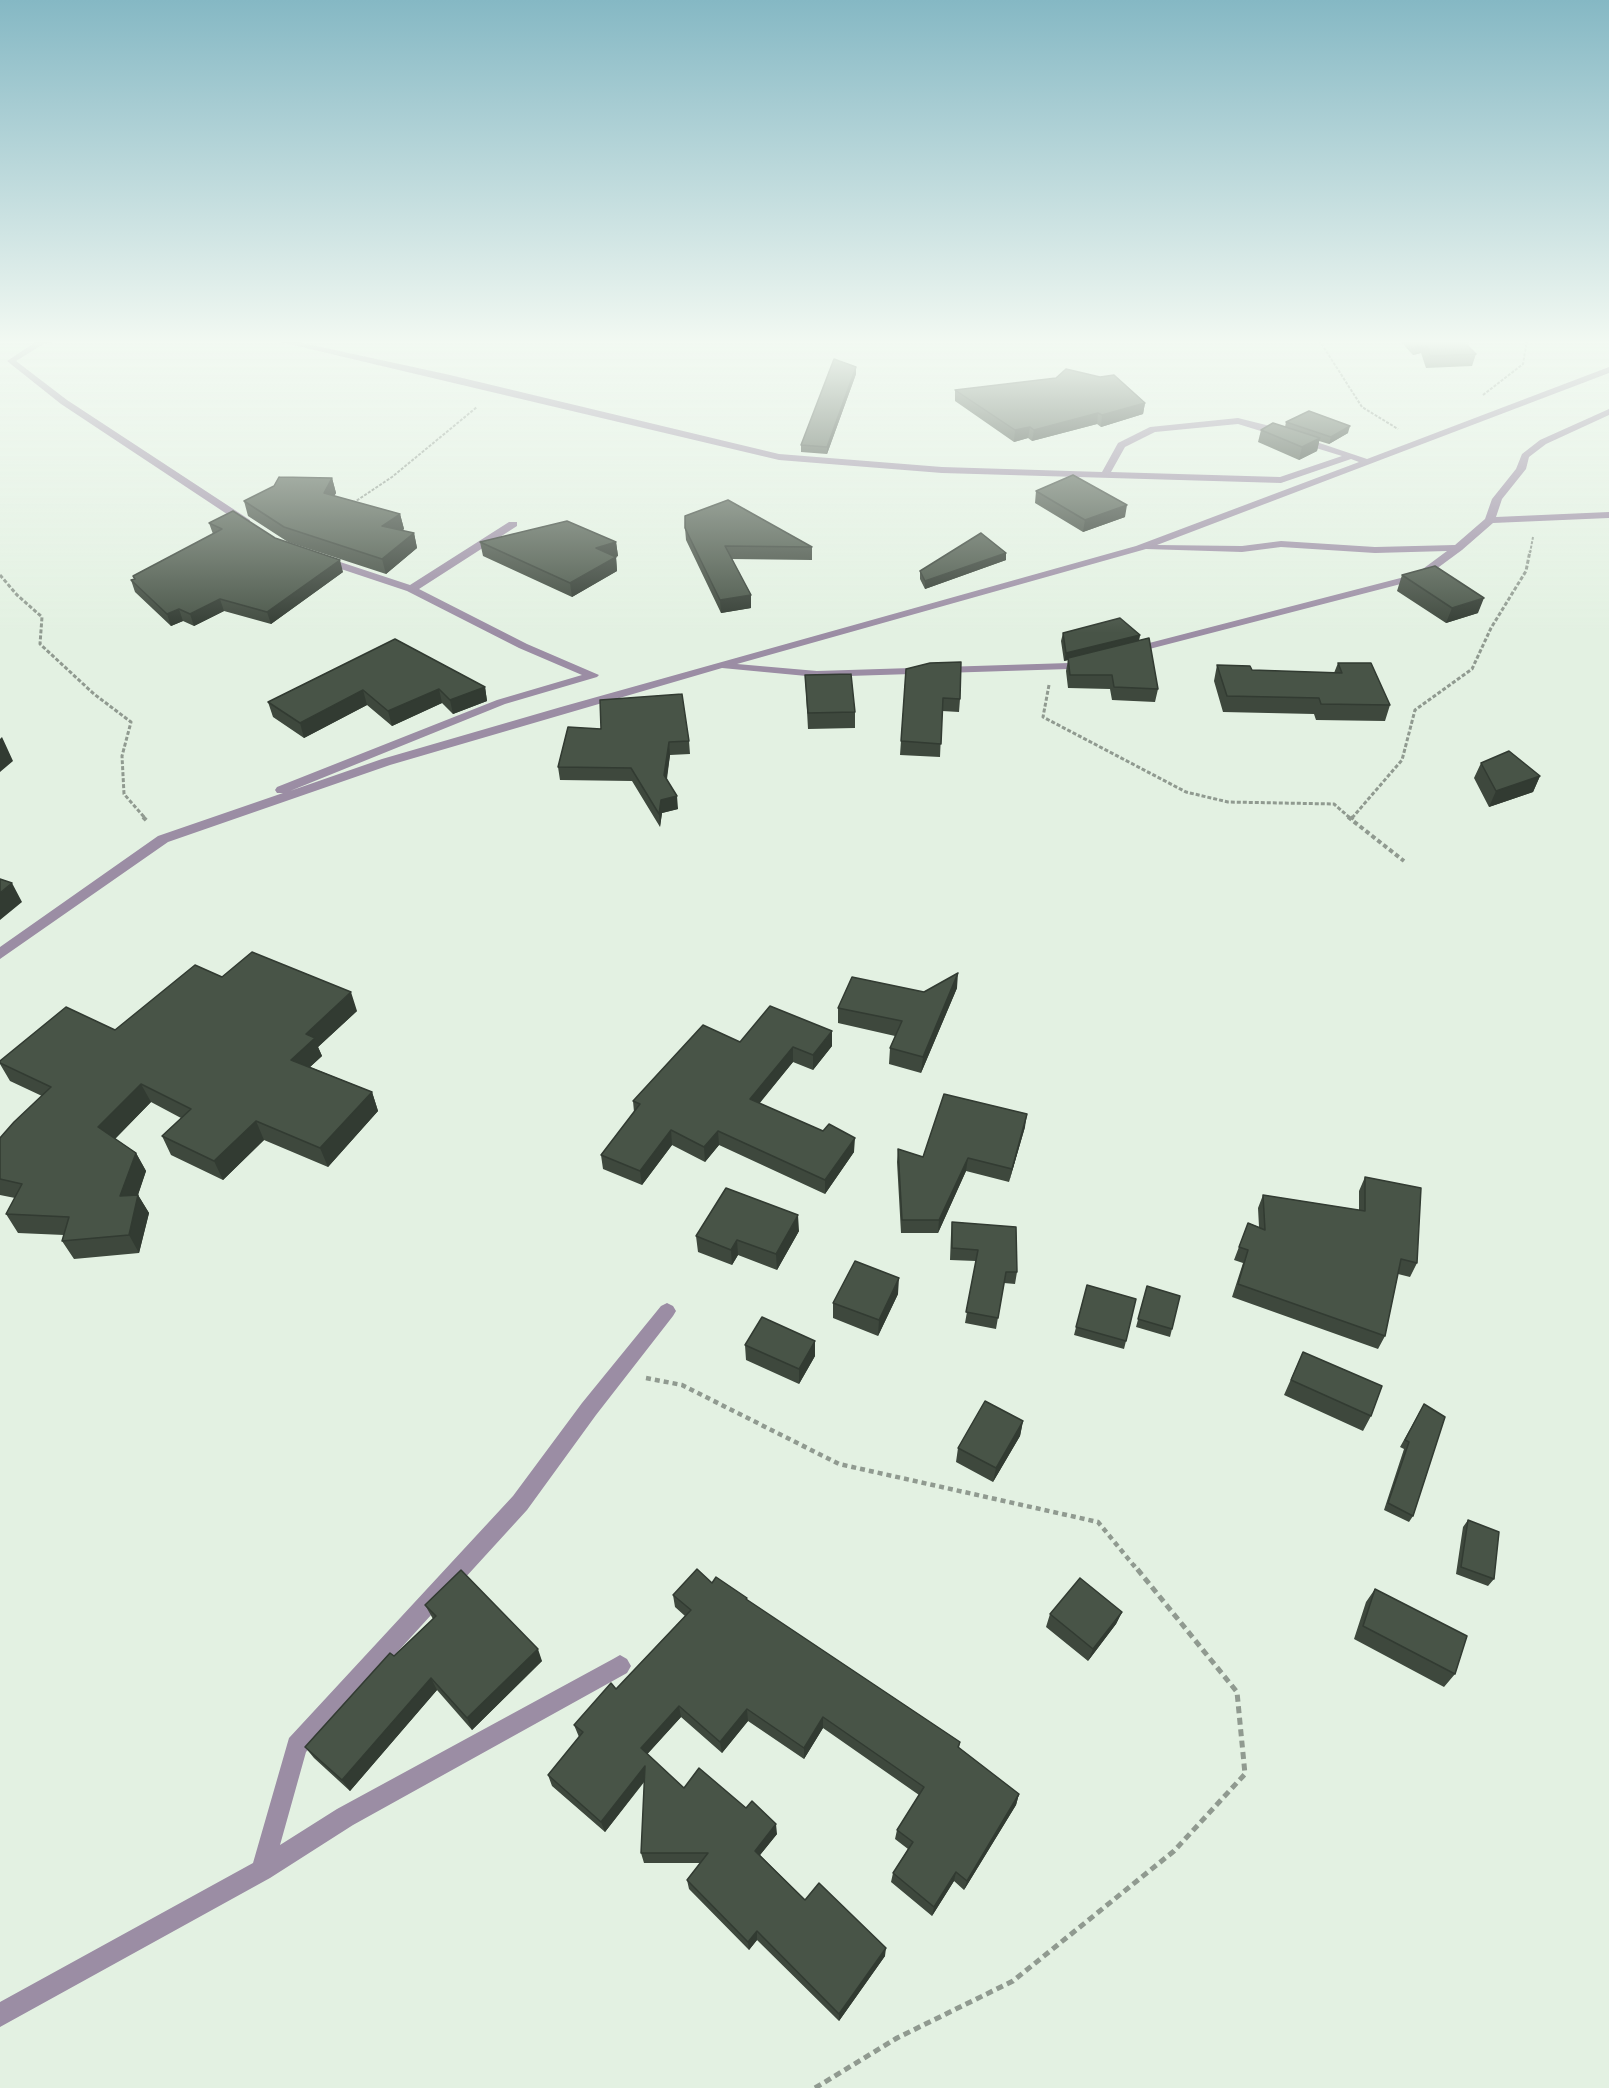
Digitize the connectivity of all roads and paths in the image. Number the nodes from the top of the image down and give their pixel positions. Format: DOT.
graph roads {
  1 [pos="118,437"];
  2 [pos="439,437"];
  3 [pos="698,437"];
  4 [pos="1136,437"];
  5 [pos="1295,437"];
  6 [pos="1393,437"];
  7 [pos="1432,437"];
  8 [pos="1553,437"];
  9 [pos="1351,456"];
  10 [pos="1368,462"];
  11 [pos="1105,475"];
  12 [pos="349,505"];
  13 [pos="1609,515"];
  14 [pos="1537,518"];
  15 [pos="1490,520"];
  16 [pos="513,524"];
  17 [pos="255,527"];
  18 [pos="1140,548"];
  19 [pos="1458,548"];
  20 [pos="315,557"];
  21 [pos="0,575"];
  22 [pos="411,589"];
  23 [pos="1115,654"];
  24 [pos="1092,660"];
  25 [pos="715,666"];
  26 [pos="1053,667"];
  27 [pos="236,815"];
  28 [pos="1351,819"];
  29 [pos="164,839"];
  30 [pos="1404,861"];
  31 [pos="0,954"];
  32 [pos="667,1311"];
  33 [pos="618,1372"];
  34 [pos="620,1666"];
  35 [pos="262,1870"];
  36 [pos="0,2015"];
  37 [pos="815,2088"];
  1 -- 17 [label="street"];
  2 -- 12 [label="path"];
  3 -- 11 [label="street"];
  4 -- 11 [label="street"];
  5 -- 9 [label="street"];
  6 -- 10 [label="path"];
  7 -- 10 [label="street"];
  8 -- 15 [label="street"];
  9 -- 10 [label="street"];
  9 -- 11 [label="street"];
  10 -- 18 [label="street"];
  13 -- 14 [label="street"];
  14 -- 15 [label="street"];
  14 -- 28 [label="path"];
  15 -- 19 [label="street"];
  16 -- 22 [label="street"];
  18 -- 19 [label="street"];
  18 -- 25 [label="street"];
  19 -- 23 [label="street"];
  20 -- 22 [label="street"];
  21 -- 29 [label="path"];
  22 -- 27 [label="street"];
  24 -- 26 [label="street"];
  25 -- 26 [label="street"];
  25 -- 27 [label="street"];
  26 -- 28 [label="path"];
  27 -- 29 [label="street"];
  28 -- 30 [label="path"];
  29 -- 31 [label="street"];
  32 -- 33 [label="street"];
  33 -- 35 [label="street"];
  33 -- 37 [label="path"];
  34 -- 35 [label="street"];
  35 -- 36 [label="street"];
}
